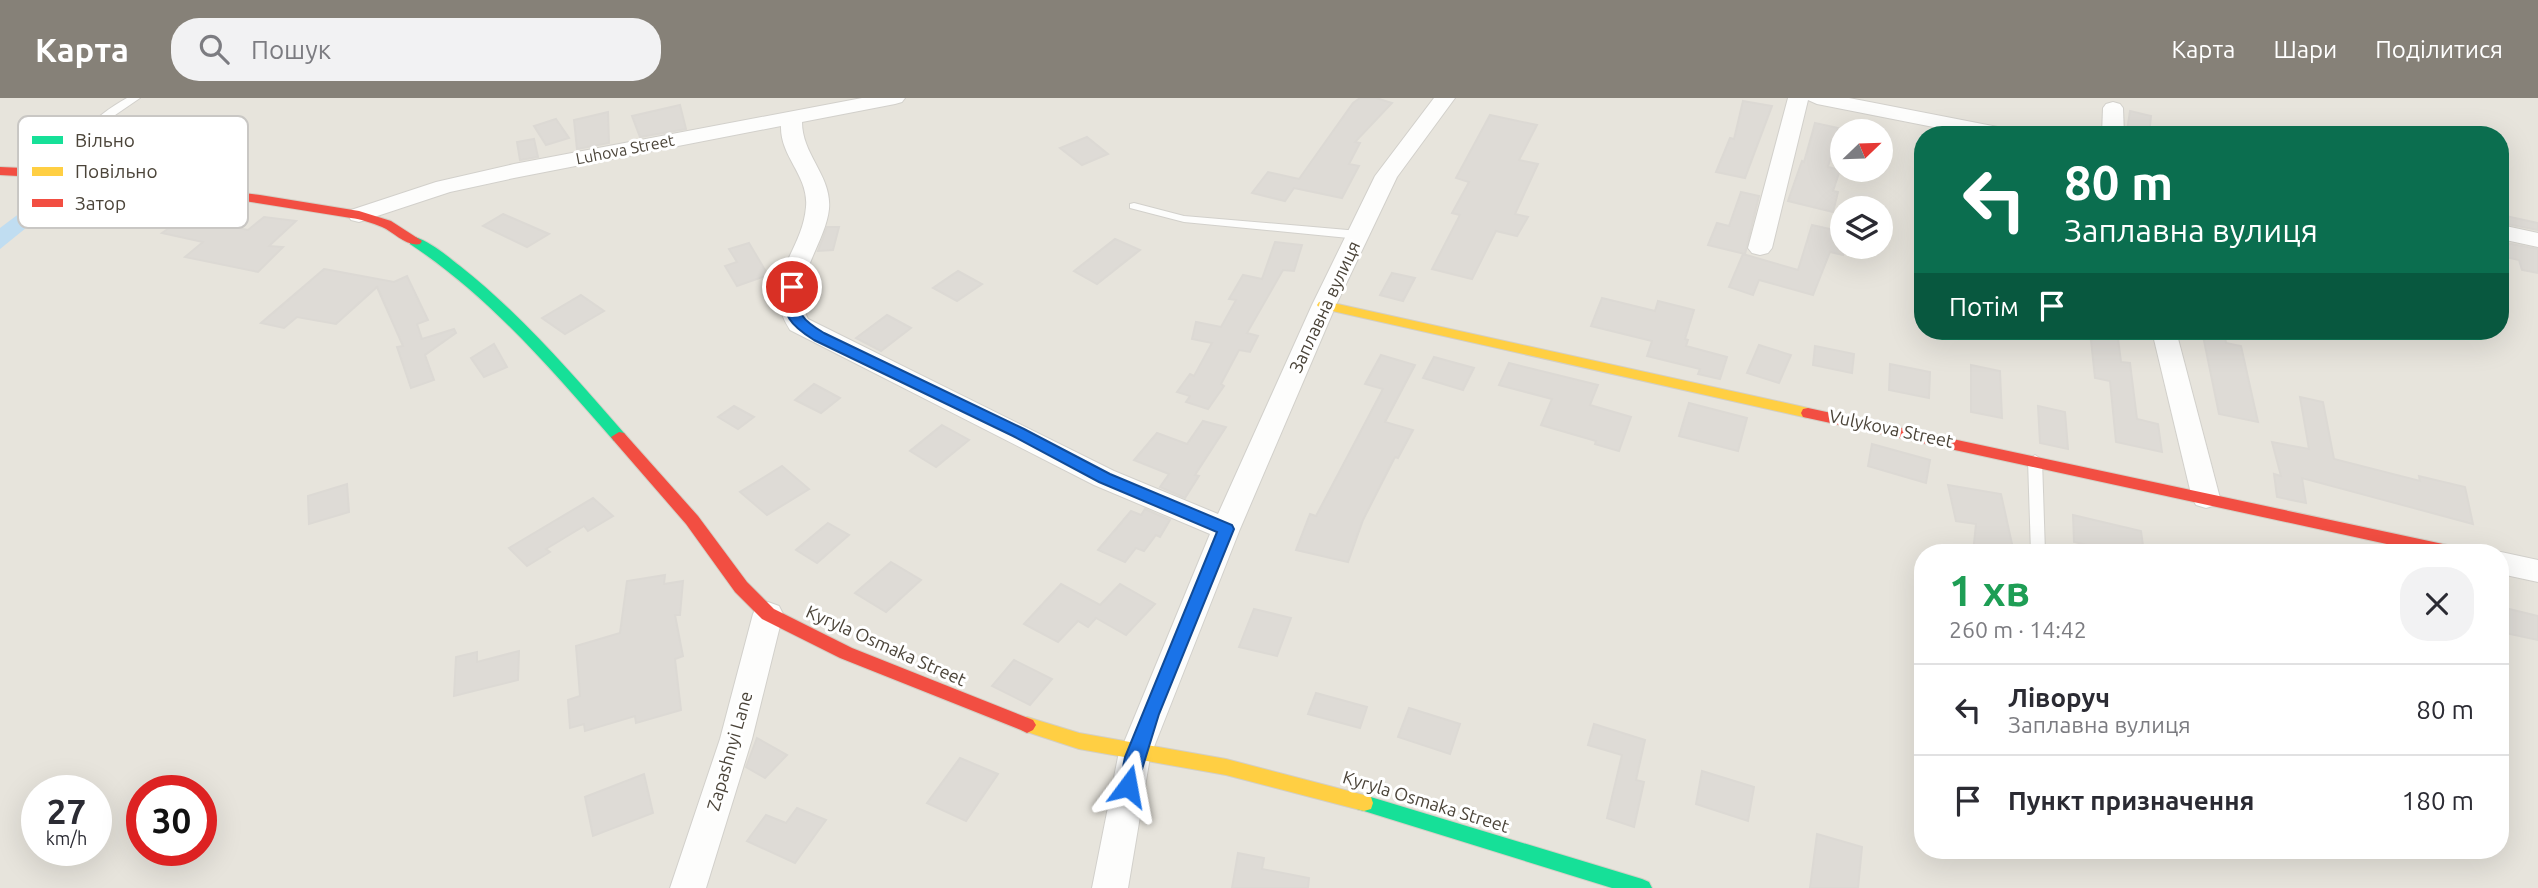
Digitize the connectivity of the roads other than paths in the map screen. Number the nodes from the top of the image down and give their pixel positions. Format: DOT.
graph roads {
  1 [pos="135,98"];
  2 [pos="895,98"];
  3 [pos="1445,98"];
  4 [pos="1798,98"];
  5 [pos="1817,98"];
  6 [pos="2112,101"];
  7 [pos="104,116"];
  8 [pos="792,117"];
  9 [pos="1962,126"];
  10 [pos="2113,126"];
  11 [pos="0,171"];
  12 [pos="18,172"];
  13 [pos="248,198"];
  14 [pos="1134,206"];
  15 [pos="359,215"];
  16 [pos="2509,234"];
  17 [pos="1359,235"];
  18 [pos="2538,240"];
  19 [pos="1760,248"];
  20 [pos="1324,305"];
  21 [pos="2167,340"];
  22 [pos="2035,460"];
  23 [pos="2206,498"];
  24 [pos="1226,529"];
  25 [pos="2038,544"];
  26 [pos="2416,544"];
  27 [pos="2509,565"];
  28 [pos="2538,571"];
  29 [pos="768,614"];
  30 [pos="1136,754"];
  31 [pos="688,888"];
  32 [pos="1110,888"];
  33 [pos="1642,888"];
  1 -- 7 [label="lane"];
  2 -- 8 [label="street, Luhova Street"];
  3 -- 17 [label="street, Заплавна вулиця"];
  4 -- 19 [label="street"];
  5 -- 9 [label="street"];
  6 -- 10 [label="street"];
  8 -- 15 [label="street, Luhova Street"];
  8 -- 24 [label="street"];
  11 -- 12 [label="street, Kyryla Osmaka Street"];
  13 -- 15 [label="street, Kyryla Osmaka Street"];
  14 -- 17 [label="lane"];
  15 -- 29 [label="street, Kyryla Osmaka Street"];
  16 -- 18 [label="street"];
  17 -- 20 [label="street, Заплавна вулиця"];
  20 -- 22 [label="street, Vulykova Street"];
  20 -- 24 [label="street, Заплавна вулиця"];
  21 -- 23 [label="street"];
  22 -- 23 [label="street, Vulykova Street"];
  22 -- 25 [label="lane"];
  23 -- 26 [label="street, Vulykova Street"];
  24 -- 30 [label="street, Заплавна вулиця"];
  27 -- 28 [label="street"];
  29 -- 30 [label="street, Kyryla Osmaka Street"];
  29 -- 31 [label="street, Zapashnyi Lane"];
  30 -- 32 [label="street, Заплавна вулиця"];
  30 -- 33 [label="street, Kyryla Osmaka Street"];
}
